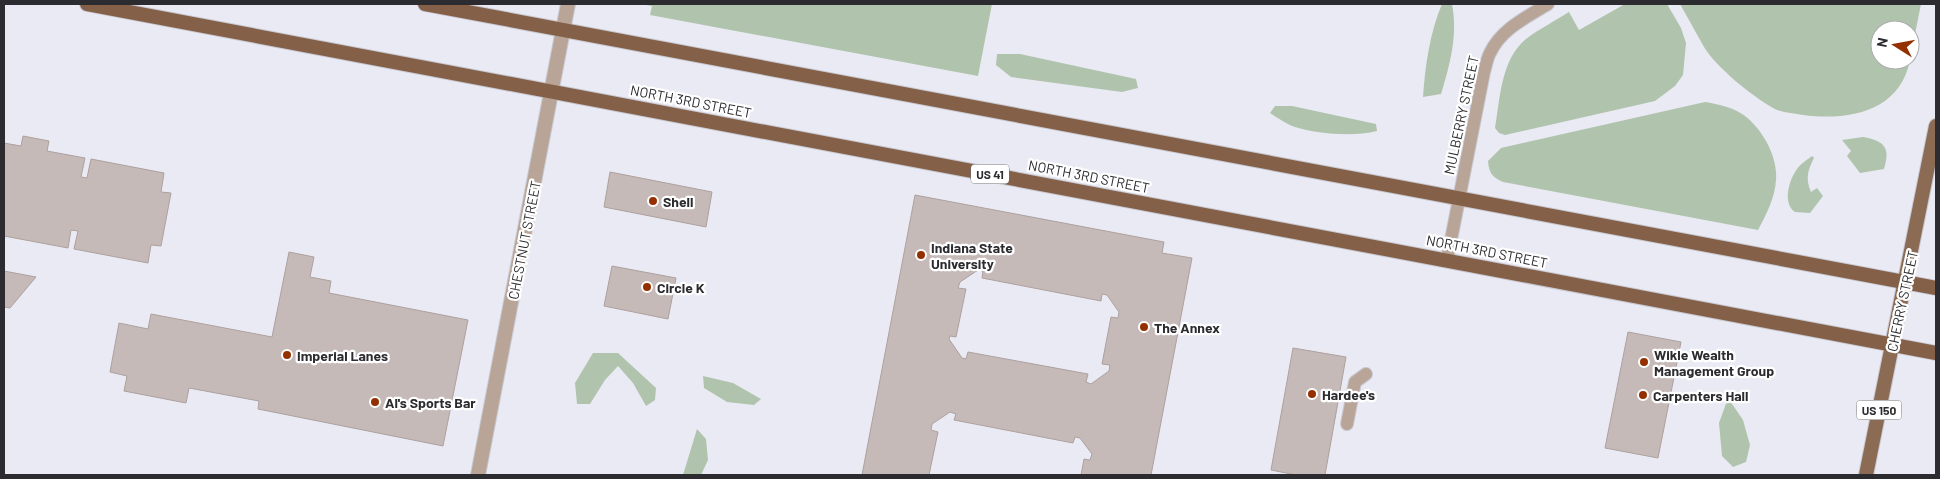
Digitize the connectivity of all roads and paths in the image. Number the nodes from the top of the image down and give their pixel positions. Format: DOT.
graph roads {
  1 [pos="87,4"];
  2 [pos="425,4"];
  3 [pos="568,4"];
  4 [pos="1548,4"];
  5 [pos="564,30"];
  6 [pos="552,91"];
  7 [pos="1936,126"];
  8 [pos="1459,198"];
  9 [pos="1447,260"];
  10 [pos="1905,282"];
  11 [pos="1936,288"];
  12 [pos="1892,345"];
  13 [pos="1936,353"];
  14 [pos="1366,374"];
  15 [pos="1347,424"];
  16 [pos="478,475"];
  17 [pos="1866,475"];
  1 -- 6 [label="highway, NORTH 3RD STREET / US 41"];
  2 -- 5 [label="highway"];
  3 -- 5 [label="street, CHESTNUT STREET"];
  4 -- 8 [label="lane, MULBERRY STREET"];
  5 -- 6 [label="street, CHESTNUT STREET"];
  5 -- 8 [label="highway"];
  6 -- 9 [label="highway, NORTH 3RD STREET / US 41"];
  6 -- 16 [label="street, CHESTNUT STREET"];
  7 -- 10 [label="main road, CHERRY STREET"];
  8 -- 9 [label="lane, MULBERRY STREET"];
  8 -- 10 [label="highway"];
  9 -- 12 [label="highway, NORTH 3RD STREET / US 41"];
  10 -- 11 [label="highway"];
  10 -- 12 [label="main road, CHERRY STREET / US 150"];
  12 -- 13 [label="highway, NORTH 3RD STREET / US 41"];
  12 -- 17 [label="main road, CHERRY STREET / US 150"];
  14 -- 15 [label="lane"];
}
